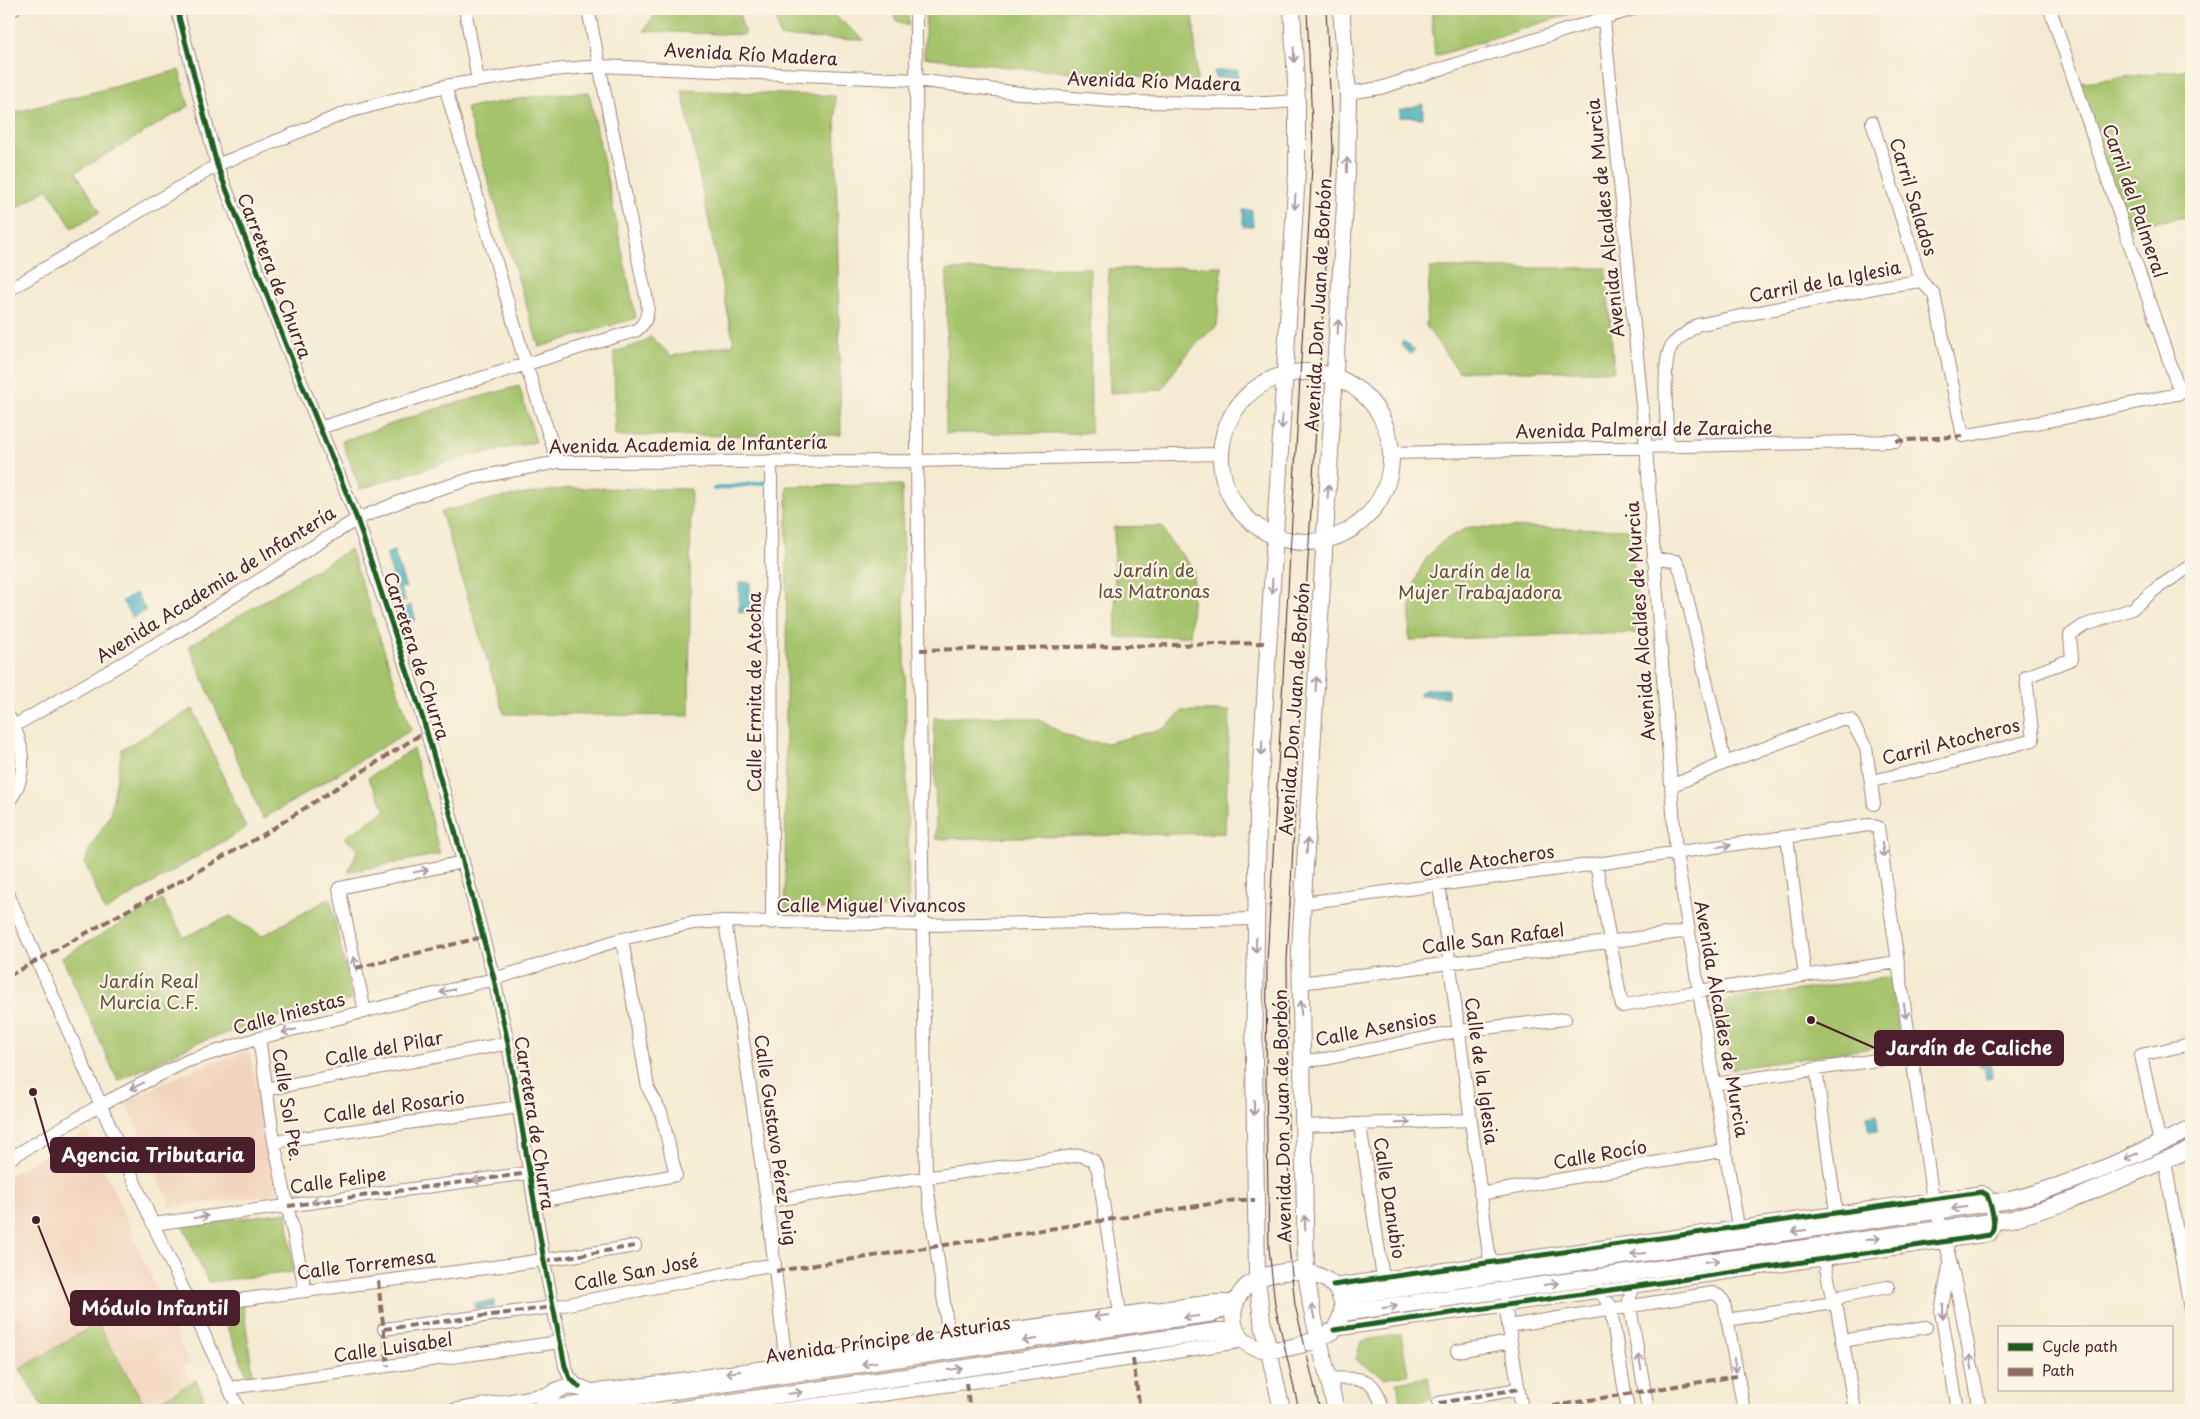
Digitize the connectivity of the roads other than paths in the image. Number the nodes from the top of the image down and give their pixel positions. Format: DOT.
graph roads {
  1 [pos="14,9"];
  2 [pos="178,9"];
  3 [pos="465,9"];
  4 [pos="588,9"];
  5 [pos="916,9"];
  6 [pos="1292,9"];
  7 [pos="1341,9"];
  8 [pos="1633,9"];
  9 [pos="2050,9"];
  10 [pos="9,10"];
  11 [pos="1604,13"];
  12 [pos="600,66"];
  13 [pos="478,80"];
  14 [pos="916,80"];
  15 [pos="445,86"];
  16 [pos="1348,93"];
  17 [pos="1296,100"];
  18 [pos="1872,122"];
  19 [pos="217,165"];
  20 [pos="1921,281"];
  21 [pos="9,290"];
  22 [pos="526,364"];
  23 [pos="1285,373"];
  24 [pos="1334,376"];
  25 [pos="2186,392"];
  26 [pos="319,428"];
  27 [pos="1896,440"];
  28 [pos="1668,446"];
  29 [pos="1646,447"];
  30 [pos="1219,454"];
  31 [pos="1392,454"];
  32 [pos="771,461"];
  33 [pos="917,461"];
  34 [pos="558,462"];
  35 [pos="357,519"];
  36 [pos="1275,537"];
  37 [pos="1326,540"];
  38 [pos="1653,559"];
  39 [pos="2191,566"];
  40 [pos="11,721"];
  41 [pos="1725,763"];
  42 [pos="1871,781"];
  43 [pos="1671,786"];
  44 [pos="9,801"];
  45 [pos="1874,804"];
  46 [pos="1787,837"];
  47 [pos="1676,853"];
  48 [pos="463,862"];
  49 [pos="1596,864"];
  50 [pos="1439,885"];
  51 [pos="9,896"];
  52 [pos="1303,903"];
  53 [pos="1256,919"];
  54 [pos="725,921"];
  55 [pos="772,923"];
  56 [pos="924,925"];
  57 [pos="1689,931"];
  58 [pos="622,940"];
  59 [pos="1609,942"];
  60 [pos="1898,962"];
  61 [pos="1448,963"];
  62 [pos="1805,976"];
  63 [pos="494,979"];
  64 [pos="1301,983"];
  65 [pos="1699,991"];
  66 [pos="365,1012"];
  67 [pos="1565,1019"];
  68 [pos="1458,1031"];
  69 [pos="259,1038"];
  70 [pos="508,1044"];
  71 [pos="2191,1044"];
  72 [pos="1911,1055"];
  73 [pos="1302,1061"];
  74 [pos="1816,1069"];
  75 [pos="1715,1084"];
  76 [pos="267,1089"];
  77 [pos="100,1105"];
  78 [pos="519,1107"];
  79 [pos="1470,1120"];
  80 [pos="1360,1125"];
  81 [pos="1302,1126"];
  82 [pos="2191,1129"];
  83 [pos="274,1142"];
  84 [pos="2160,1143"];
  85 [pos="2191,1149"];
  86 [pos="1726,1150"];
  87 [pos="9,1159"];
  88 [pos="2164,1161"];
  89 [pos="529,1173"];
  90 [pos="926,1178"];
  91 [pos="1480,1194"];
  92 [pos="767,1201"];
  93 [pos="534,1202"];
  94 [pos="1990,1203"];
  95 [pos="1935,1205"];
  96 [pos="288,1206"];
  97 [pos="1836,1212"];
  98 [pos="1993,1221"];
  99 [pos="153,1224"];
  100 [pos="1738,1227"];
  101 [pos="1944,1234"];
  102 [pos="635,1246"];
  103 [pos="1824,1258"];
  104 [pos="544,1262"];
  105 [pos="1490,1262"];
  106 [pos="775,1264"];
  107 [pos="1949,1264"];
  108 [pos="1306,1272"];
  109 [pos="1383,1278"];
  110 [pos="1257,1279"];
  111 [pos="1634,1285"];
  112 [pos="1888,1287"];
  113 [pos="305,1289"];
  114 [pos="1599,1290"];
  115 [pos="1338,1298"];
  116 [pos="1236,1301"];
  117 [pos="1833,1303"];
  118 [pos="1505,1304"];
  119 [pos="1630,1306"];
  120 [pos="192,1307"];
  121 [pos="553,1307"];
  122 [pos="1611,1309"];
  123 [pos="1120,1313"];
  124 [pos="2191,1315"];
  125 [pos="1727,1320"];
  126 [pos="1508,1326"];
  127 [pos="1926,1327"];
  128 [pos="384,1329"];
  129 [pos="1334,1330"];
  130 [pos="1240,1336"];
  131 [pos="949,1337"];
  132 [pos="1319,1338"];
  133 [pos="1842,1341"];
  134 [pos="560,1342"];
  135 [pos="1511,1342"];
  136 [pos="1269,1348"];
  137 [pos="1457,1352"];
  138 [pos="786,1364"];
  139 [pos="565,1366"];
  140 [pos="1328,1378"];
  141 [pos="580,1387"];
  142 [pos="230,1388"];
  143 [pos="1518,1389"];
  144 [pos="555,1391"];
  145 [pos="1439,1403"];
  146 [pos="600,1406"];
  147 [pos="238,1410"];
  148 [pos="453,1410"];
  149 [pos="542,1410"];
  150 [pos="677,1410"];
  151 [pos="776,1410"];
  152 [pos="1282,1410"];
  153 [pos="1336,1410"];
  154 [pos="1383,1410"];
  155 [pos="1522,1410"];
  156 [pos="1628,1410"];
  157 [pos="1648,1410"];
  158 [pos="1744,1410"];
  159 [pos="1854,1410"];
  160 [pos="1958,1410"];
  161 [pos="1980,1410"];
  1 -- 10 [label="street"];
  2 -- 19 [label="street, Carretera de Churra"];
  3 -- 13 [label="street"];
  4 -- 12 [label="street"];
  5 -- 14 [label="street"];
  6 -- 17 [label="main road, Avenida Don Juan de Borbón, one-way"];
  7 -- 16 [label="main road, Avenida Don Juan de Borbón"];
  8 -- 11 [label="street"];
  9 -- 25 [label="street, Carril del Palmeral"];
  11 -- 16 [label="street"];
  11 -- 29 [label="street, Avenida Alcaldes de Murcia"];
  12 -- 13 [label="street, Avenida Río Madera"];
  12 -- 14 [label="street, Avenida Río Madera"];
  12 -- 22 [label="street"];
  13 -- 15 [label="street, Avenida Río Madera"];
  14 -- 17 [label="street, Avenida Río Madera"];
  14 -- 33 [label="street"];
  15 -- 19 [label="street, Avenida Río Madera"];
  15 -- 22 [label="street"];
  24 -- 16 [label="main road, Avenida Don Juan de Borbón, one-way"];
  17 -- 23 [label="main road, Avenida Don Juan de Borbón, one-way"];
  18 -- 20 [label="street, Carril Salados"];
  19 -- 21 [label="street, Avenida Río Madera"];
  19 -- 26 [label="street, Carretera de Churra"];
  20 -- 25 [label="street, Carril de la Iglesia"];
  20 -- 28 [label="street, Carril de la Iglesia"];
  22 -- 26 [label="street"];
  22 -- 34 [label="street"];
  23 -- 24 [label="main road"];
  23 -- 30 [label="main road"];
  23 -- 36 [label="main road, Avenida Don Juan de Borbón, one-way"];
  24 -- 31 [label="main road"];
  37 -- 24 [label="main road, Avenida Don Juan de Borbón, one-way"];
  26 -- 35 [label="street, Carretera de Churra"];
  27 -- 28 [label="street, Avenida Palmeral de Zaraiche"];
  28 -- 29 [label="street, Avenida Palmeral de Zaraiche"];
  29 -- 31 [label="street, Avenida Palmeral de Zaraiche"];
  29 -- 38 [label="street, Avenida Alcaldes de Murcia"];
  30 -- 33 [label="street, Avenida Academia de Infantería"];
  30 -- 36 [label="main road"];
  31 -- 37 [label="main road"];
  32 -- 33 [label="street, Avenida Academia de Infantería"];
  32 -- 34 [label="street, Avenida Academia de Infantería"];
  32 -- 55 [label="street, Calle Ermita de Atocha"];
  33 -- 56 [label="street"];
  34 -- 35 [label="street, Avenida Academia de Infantería"];
  35 -- 40 [label="street, Avenida Academia de Infantería"];
  35 -- 48 [label="street, Carretera de Churra"];
  36 -- 37 [label="main road"];
  36 -- 53 [label="main road, Avenida Don Juan de Borbón, one-way"];
  52 -- 37 [label="main road, Avenida Don Juan de Borbón, one-way"];
  38 -- 41 [label="street"];
  38 -- 43 [label="street, Avenida Alcaldes de Murcia"];
  39 -- 42 [label="street, Carril Atocheros"];
  40 -- 44 [label="street"];
  41 -- 42 [label="street"];
  41 -- 43 [label="street"];
  42 -- 45 [label="street"];
  43 -- 47 [label="street, Avenida Alcaldes de Murcia"];
  47 -- 46 [label="street, Calle Atocheros, one-way"];
  46 -- 60 [label="street, Calle Atocheros, one-way"];
  46 -- 62 [label="street"];
  47 -- 49 [label="street, Calle Atocheros"];
  47 -- 57 [label="street, Avenida Alcaldes de Murcia"];
  48 -- 63 [label="street, Carretera de Churra"];
  66 -- 48 [label="street, one-way"];
  49 -- 50 [label="street, Calle Atocheros"];
  49 -- 59 [label="street"];
  50 -- 52 [label="street, Calle Atocheros"];
  50 -- 61 [label="street, Calle de la Iglesia"];
  51 -- 77 [label="street"];
  52 -- 64 [label="main road, Avenida Don Juan de Borbón"];
  53 -- 56 [label="street, Calle Miguel Vivancos"];
  53 -- 110 [label="main road, Avenida Don Juan de Borbón, one-way"];
  54 -- 55 [label="street, Calle Miguel Vivancos"];
  54 -- 58 [label="street, Calle Miguel Vivancos"];
  54 -- 92 [label="street, Calle Gustavo Pérez Puig"];
  55 -- 56 [label="street, Calle Miguel Vivancos"];
  56 -- 90 [label="street"];
  57 -- 59 [label="street, Calle San Rafael"];
  57 -- 65 [label="street, Avenida Alcaldes de Murcia"];
  58 -- 63 [label="street, Calle Miguel Vivancos"];
  58 -- 93 [label="street"];
  59 -- 61 [label="street, Calle San Rafael"];
  59 -- 65 [label="street"];
  60 -- 62 [label="street"];
  60 -- 72 [label="street, one-way"];
  61 -- 64 [label="street, Calle San Rafael"];
  61 -- 68 [label="street, Calle de la Iglesia"];
  62 -- 65 [label="street"];
  63 -- 66 [label="street, Calle Iniestas, one-way"];
  63 -- 70 [label="street, Carretera de Churra"];
  73 -- 64 [label="main road, Avenida Don Juan de Borbón, one-way"];
  65 -- 75 [label="street, Avenida Alcaldes de Murcia"];
  66 -- 69 [label="street, Calle Iniestas, one-way"];
  67 -- 68 [label="street, Calle Asensios"];
  68 -- 73 [label="street, Calle Asensios"];
  68 -- 79 [label="street, Calle de la Iglesia"];
  69 -- 76 [label="street, Calle Sol Pte."];
  69 -- 77 [label="street, Calle Iniestas, one-way"];
  70 -- 76 [label="street, Calle del Pilar"];
  70 -- 78 [label="street, Carretera de Churra"];
  71 -- 84 [label="street"];
  72 -- 74 [label="street"];
  72 -- 95 [label="street"];
  73 -- 81 [label="main road, Avenida Don Juan de Borbón"];
  74 -- 75 [label="street"];
  74 -- 97 [label="street"];
  75 -- 86 [label="street, Avenida Alcaldes de Murcia"];
  76 -- 83 [label="street, Calle Sol Pte."];
  77 -- 87 [label="street, Calle Iniestas"];
  77 -- 99 [label="street"];
  78 -- 83 [label="street, Calle del Rosario"];
  78 -- 89 [label="street, Carretera de Churra"];
  80 -- 79 [label="street, one-way"];
  79 -- 91 [label="street, Calle de la Iglesia"];
  80 -- 81 [label="street"];
  80 -- 109 [label="street, Calle Danubio"];
  108 -- 81 [label="main road, Avenida Don Juan de Borbón, one-way"];
  82 -- 84 [label="main road"];
  83 -- 96 [label="street, Calle Sol Pte."];
  84 -- 94 [label="main road, one-way"];
  85 -- 88 [label="main road"];
  86 -- 91 [label="street, Calle Rocío"];
  86 -- 100 [label="street, Avenida Alcaldes de Murcia"];
  88 -- 98 [label="main road"];
  88 -- 124 [label="street"];
  89 -- 93 [label="street, Carretera de Churra"];
  89 -- 96 [label="street, Calle Felipe, one-way"];
  90 -- 92 [label="street"];
  90 -- 123 [label="street"];
  90 -- 131 [label="street"];
  91 -- 105 [label="street, Calle de la Iglesia"];
  92 -- 106 [label="street, Calle Gustavo Pérez Puig"];
  93 -- 104 [label="street, Carretera de Churra"];
  94 -- 95 [label="main road, one-way"];
  94 -- 98 [label="street"];
  95 -- 97 [label="street"];
  95 -- 101 [label="street"];
  95 -- 115 [label="main road, one-way"];
  99 -- 96 [label="street, Calle Felipe, one-way"];
  96 -- 113 [label="street, Calle Sol Pte."];
  97 -- 100 [label="street"];
  98 -- 101 [label="main road"];
  99 -- 120 [label="street"];
  100 -- 105 [label="street"];
  101 -- 103 [label="street"];
  101 -- 107 [label="street"];
  115 -- 101 [label="main road, one-way"];
  102 -- 104 [label="street, Calle Torremesa"];
  103 -- 111 [label="street"];
  103 -- 117 [label="street"];
  104 -- 113 [label="street, Calle Torremesa"];
  104 -- 121 [label="street, Carretera de Churra"];
  105 -- 109 [label="street"];
  106 -- 121 [label="street, Calle San José"];
  106 -- 138 [label="street, Calle Gustavo Pérez Puig"];
  107 -- 160 [label="street, one-way"];
  161 -- 107 [label="street, one-way"];
  108 -- 110 [label="main road"];
  108 -- 115 [label="main road"];
  132 -- 108 [label="main road, Avenida Don Juan de Borbón, one-way"];
  109 -- 115 [label="street"];
  110 -- 116 [label="main road"];
  110 -- 136 [label="main road, Avenida Don Juan de Borbón"];
  111 -- 114 [label="street"];
  111 -- 119 [label="street"];
  112 -- 117 [label="street"];
  113 -- 120 [label="street, Calle Torremesa"];
  114 -- 118 [label="street"];
  114 -- 122 [label="street"];
  115 -- 129 [label="main road"];
  116 -- 123 [label="street"];
  116 -- 130 [label="main road"];
  116 -- 146 [label="main road, Avenida Príncipe de Asturias, one-way"];
  117 -- 125 [label="street"];
  117 -- 133 [label="street"];
  118 -- 126 [label="street"];
  118 -- 129 [label="street"];
  119 -- 122 [label="street"];
  119 -- 125 [label="street"];
  157 -- 119 [label="street, one-way"];
  120 -- 142 [label="street"];
  121 -- 128 [label="street, Calle San José"];
  121 -- 134 [label="street, Carretera de Churra"];
  122 -- 126 [label="street"];
  122 -- 156 [label="street"];
  123 -- 131 [label="street, one-way"];
  125 -- 158 [label="street, one-way"];
  126 -- 135 [label="street"];
  127 -- 133 [label="street"];
  129 -- 132 [label="main road"];
  130 -- 136 [label="main road"];
  150 -- 130 [label="main road, one-way"];
  130 -- 151 [label="street"];
  131 -- 138 [label="street"];
  132 -- 136 [label="main road"];
  132 -- 140 [label="main road, Avenida Don Juan de Borbón"];
  133 -- 159 [label="street"];
  134 -- 139 [label="street, Carretera de Churra"];
  134 -- 142 [label="street, Calle Luisabel"];
  135 -- 137 [label="street"];
  135 -- 143 [label="street"];
  136 -- 152 [label="main road, Avenida Don Juan de Borbón"];
  138 -- 141 [label="street, one-way"];
  139 -- 141 [label="street, Carretera de Churra"];
  139 -- 144 [label="street, Carretera de Churra"];
  140 -- 153 [label="main road, Avenida Don Juan de Borbón"];
  140 -- 154 [label="street"];
  141 -- 144 [label="main road"];
  141 -- 146 [label="main road"];
  142 -- 147 [label="street"];
  143 -- 145 [label="street"];
  143 -- 155 [label="street"];
  144 -- 148 [label="street"];
  144 -- 149 [label="main road"];
  146 -- 149 [label="main road, Avenida Príncipe de Asturias"];
}
